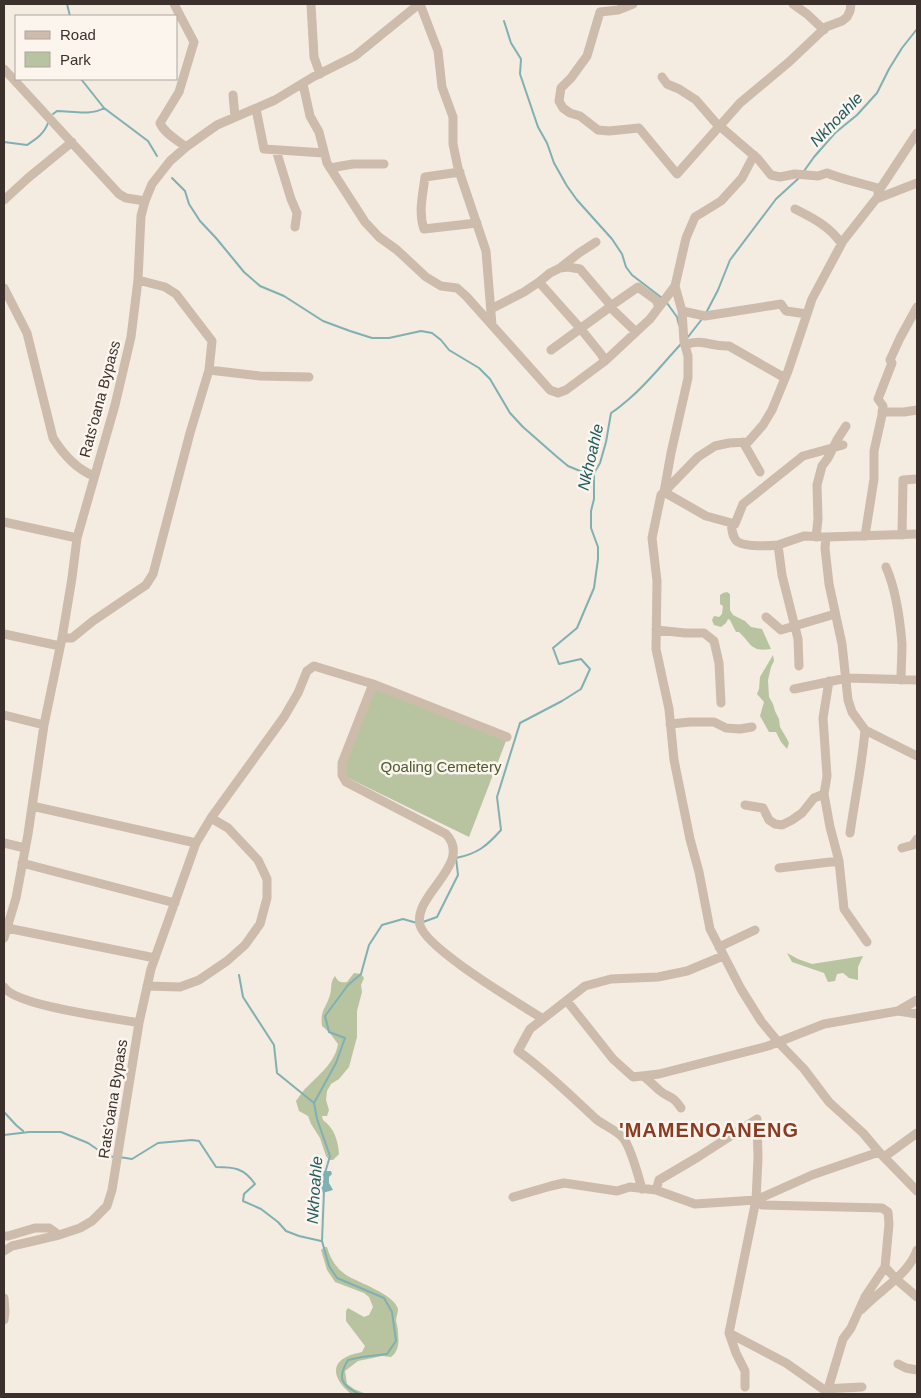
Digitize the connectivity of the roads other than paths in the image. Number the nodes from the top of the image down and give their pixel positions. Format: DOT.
graph roads {
  1 [pos="174,4"];
  2 [pos="311,4"];
  3 [pos="419,4"];
  4 [pos="633,4"];
  5 [pos="793,4"];
  6 [pos="851,4"];
  7 [pos="824,30"];
  8 [pos="5,73"];
  9 [pos="320,74"];
  10 [pos="662,77"];
  11 [pos="303,84"];
  12 [pos="233,95"];
  13 [pos="256,109"];
  14 [pos="234,117"];
  15 [pos="720,126"];
  16 [pos="917,133"];
  17 [pos="72,142"];
  18 [pos="186,147"];
  19 [pos="276,150"];
  20 [pos="324,153"];
  21 [pos="754,155"];
  22 [pos="384,164"];
  23 [pos="330,168"];
  24 [pos="460,172"];
  25 [pos="917,183"];
  26 [pos="880,189"];
  27 [pos="876,199"];
  28 [pos="4,200"];
  29 [pos="145,201"];
  30 [pos="795,209"];
  31 [pos="477,223"];
  32 [pos="294,227"];
  33 [pos="596,242"];
  34 [pos="841,243"];
  35 [pos="560,268"];
  36 [pos="138,280"];
  37 [pos="539,282"];
  38 [pos="675,286"];
  39 [pos="4,288"];
  40 [pos="610,307"];
  41 [pos="658,307"];
  42 [pos="917,307"];
  43 [pos="491,309"];
  44 [pos="682,311"];
  45 [pos="806,314"];
  46 [pos="492,325"];
  47 [pos="580,328"];
  48 [pos="636,332"];
  49 [pos="685,345"];
  50 [pos="551,350"];
  51 [pos="605,361"];
  52 [pos="209,370"];
  53 [pos="309,377"];
  54 [pos="785,378"];
  55 [pos="917,410"];
  56 [pos="882,412"];
  57 [pos="846,426"];
  58 [pos="743,442"];
  59 [pos="843,445"];
  60 [pos="834,447"];
  61 [pos="760,472"];
  62 [pos="94,476"];
  63 [pos="917,479"];
  64 [pos="664,492"];
  65 [pos="4,522"];
  66 [pos="731,523"];
  67 [pos="902,534"];
  68 [pos="917,534"];
  69 [pos="865,536"];
  70 [pos="821,537"];
  71 [pos="77,538"];
  72 [pos="778,545"];
  73 [pos="886,567"];
  74 [pos="835,614"];
  75 [pos="766,617"];
  76 [pos="796,626"];
  77 [pos="656,630"];
  78 [pos="4,634"];
  79 [pos="61,642"];
  80 [pos="799,666"];
  81 [pos="846,678"];
  82 [pos="900,680"];
  83 [pos="917,680"];
  84 [pos="829,681"];
  85 [pos="373,684"];
  86 [pos="794,689"];
  87 [pos="720,703"];
  88 [pos="4,715"];
  89 [pos="670,724"];
  90 [pos="44,725"];
  91 [pos="752,727"];
  92 [pos="865,730"];
  93 [pos="506,737"];
  94 [pos="917,756"];
  95 [pos="824,794"];
  96 [pos="745,805"];
  97 [pos="32,806"];
  98 [pos="210,818"];
  99 [pos="850,832"];
  100 [pos="917,839"];
  101 [pos="4,843"];
  102 [pos="196,843"];
  103 [pos="26,848"];
  104 [pos="902,848"];
  105 [pos="839,860"];
  106 [pos="22,863"];
  107 [pos="778,868"];
  108 [pos="175,903"];
  109 [pos="7,928"];
  110 [pos="755,930"];
  111 [pos="4,938"];
  112 [pos="866,942"];
  113 [pos="719,947"];
  114 [pos="724,956"];
  115 [pos="155,958"];
  116 [pos="147,986"];
  117 [pos="4,987"];
  118 [pos="917,1000"];
  119 [pos="567,1001"];
  120 [pos="898,1012"];
  121 [pos="917,1014"];
  122 [pos="543,1019"];
  123 [pos="139,1022"];
  124 [pos="779,1042"];
  125 [pos="643,1076"];
  126 [pos="681,1108"];
  127 [pos="917,1133"];
  128 [pos="882,1155"];
  129 [pos="642,1189"];
  130 [pos="656,1190"];
  131 [pos="917,1191"];
  132 [pos="513,1197"];
  133 [pos="756,1200"];
  134 [pos="59,1235"];
  135 [pos="4,1236"];
  136 [pos="917,1250"];
  137 [pos="4,1251"];
  138 [pos="885,1267"];
  139 [pos="896,1279"];
  140 [pos="917,1297"];
  141 [pos="4,1298"];
  142 [pos="856,1315"];
  143 [pos="4,1320"];
  144 [pos="729,1333"];
  145 [pos="898,1364"];
  146 [pos="917,1370"];
  147 [pos="745,1387"];
  148 [pos="862,1387"];
  149 [pos="829,1392"];
  1 -- 18 [label="street"];
  2 -- 9 [label="street"];
  3 -- 9 [label="street, Rats'oana Bypass"];
  3 -- 24 [label="street"];
  4 -- 15 [label="street"];
  5 -- 7 [label="street"];
  6 -- 7 [label="street"];
  7 -- 15 [label="street"];
  8 -- 17 [label="street"];
  9 -- 11 [label="street, Rats'oana Bypass"];
  10 -- 15 [label="street"];
  11 -- 13 [label="street, Rats'oana Bypass"];
  11 -- 20 [label="street"];
  12 -- 14 [label="street"];
  13 -- 14 [label="street, Rats'oana Bypass"];
  13 -- 19 [label="street"];
  14 -- 18 [label="street, Rats'oana Bypass"];
  15 -- 21 [label="street"];
  16 -- 26 [label="street"];
  17 -- 28 [label="street"];
  17 -- 29 [label="street"];
  18 -- 29 [label="street, Rats'oana Bypass"];
  19 -- 20 [label="street"];
  19 -- 32 [label="street"];
  20 -- 23 [label="street"];
  21 -- 26 [label="street"];
  21 -- 38 [label="street"];
  22 -- 23 [label="street"];
  23 -- 46 [label="street"];
  24 -- 31 [label="street"];
  24 -- 31 [label="street"];
  25 -- 27 [label="street"];
  26 -- 27 [label="street"];
  27 -- 34 [label="street"];
  29 -- 36 [label="street, Rats'oana Bypass"];
  30 -- 34 [label="street"];
  31 -- 43 [label="street"];
  33 -- 35 [label="street"];
  34 -- 45 [label="street"];
  35 -- 37 [label="street"];
  35 -- 40 [label="street"];
  36 -- 52 [label="street"];
  36 -- 62 [label="street, Rats'oana Bypass"];
  37 -- 43 [label="street"];
  37 -- 47 [label="street"];
  38 -- 41 [label="street"];
  38 -- 44 [label="street"];
  39 -- 62 [label="street"];
  40 -- 41 [label="street"];
  40 -- 47 [label="street"];
  40 -- 48 [label="street"];
  41 -- 48 [label="street"];
  42 -- 56 [label="street"];
  43 -- 46 [label="street"];
  44 -- 45 [label="street"];
  44 -- 49 [label="street"];
  45 -- 54 [label="street"];
  46 -- 51 [label="street"];
  47 -- 50 [label="street"];
  47 -- 51 [label="street"];
  48 -- 51 [label="street"];
  49 -- 54 [label="street"];
  49 -- 64 [label="street"];
  52 -- 53 [label="street"];
  52 -- 79 [label="street"];
  54 -- 58 [label="street"];
  55 -- 56 [label="street"];
  56 -- 69 [label="street"];
  57 -- 60 [label="street"];
  58 -- 61 [label="street"];
  58 -- 64 [label="street"];
  59 -- 60 [label="street"];
  60 -- 66 [label="street"];
  60 -- 70 [label="street"];
  62 -- 71 [label="street, Rats'oana Bypass"];
  63 -- 67 [label="street"];
  64 -- 66 [label="street"];
  64 -- 77 [label="street"];
  65 -- 71 [label="street"];
  66 -- 72 [label="street"];
  67 -- 68 [label="street"];
  67 -- 69 [label="street"];
  69 -- 70 [label="street"];
  70 -- 72 [label="street"];
  70 -- 74 [label="street"];
  71 -- 79 [label="street, Rats'oana Bypass"];
  72 -- 76 [label="street"];
  73 -- 82 [label="street"];
  74 -- 76 [label="street"];
  74 -- 81 [label="street"];
  75 -- 76 [label="street"];
  76 -- 80 [label="street"];
  77 -- 87 [label="street"];
  77 -- 89 [label="street"];
  78 -- 79 [label="street"];
  79 -- 90 [label="street, Rats'oana Bypass"];
  81 -- 82 [label="street"];
  81 -- 84 [label="street"];
  81 -- 92 [label="street"];
  82 -- 83 [label="street"];
  84 -- 86 [label="street"];
  84 -- 95 [label="street"];
  85 -- 93 [label="street"];
  85 -- 98 [label="street"];
  85 -- 122 [label="street"];
  88 -- 90 [label="street"];
  89 -- 91 [label="street"];
  89 -- 113 [label="street"];
  90 -- 97 [label="street, Rats'oana Bypass"];
  92 -- 94 [label="street"];
  92 -- 99 [label="street"];
  95 -- 96 [label="street"];
  95 -- 105 [label="street"];
  97 -- 102 [label="street"];
  97 -- 103 [label="street, Rats'oana Bypass"];
  98 -- 102 [label="street"];
  98 -- 116 [label="street"];
  100 -- 104 [label="street"];
  101 -- 103 [label="street"];
  102 -- 108 [label="street"];
  103 -- 106 [label="street, Rats'oana Bypass"];
  105 -- 107 [label="street"];
  105 -- 112 [label="street"];
  106 -- 108 [label="street"];
  106 -- 109 [label="street, Rats'oana Bypass"];
  108 -- 115 [label="street"];
  109 -- 111 [label="street, Rats'oana Bypass"];
  109 -- 115 [label="street"];
  110 -- 113 [label="street"];
  113 -- 114 [label="street"];
  114 -- 119 [label="street"];
  114 -- 124 [label="street"];
  115 -- 116 [label="street"];
  116 -- 123 [label="street"];
  117 -- 123 [label="street, Rats'oana Bypass"];
  118 -- 120 [label="street"];
  119 -- 122 [label="street"];
  119 -- 125 [label="street"];
  120 -- 121 [label="street"];
  120 -- 124 [label="street"];
  122 -- 129 [label="street"];
  123 -- 134 [label="street, Rats'oana Bypass"];
  124 -- 125 [label="street"];
  124 -- 128 [label="street"];
  125 -- 126 [label="street"];
  127 -- 128 [label="street"];
  128 -- 131 [label="street"];
  128 -- 133 [label="street"];
  129 -- 130 [label="street"];
  129 -- 132 [label="street"];
  130 -- 133 [label="street"];
  130 -- 133 [label="street"];
  133 -- 138 [label="street"];
  133 -- 144 [label="street"];
  134 -- 135 [label="street"];
  134 -- 137 [label="street, Rats'oana Bypass"];
  136 -- 139 [label="street"];
  138 -- 139 [label="street"];
  138 -- 142 [label="street"];
  139 -- 140 [label="street"];
  139 -- 142 [label="street"];
  141 -- 143 [label="street"];
  142 -- 149 [label="street"];
  144 -- 147 [label="street"];
  144 -- 149 [label="street"];
  145 -- 146 [label="street"];
  148 -- 149 [label="street"];
}
